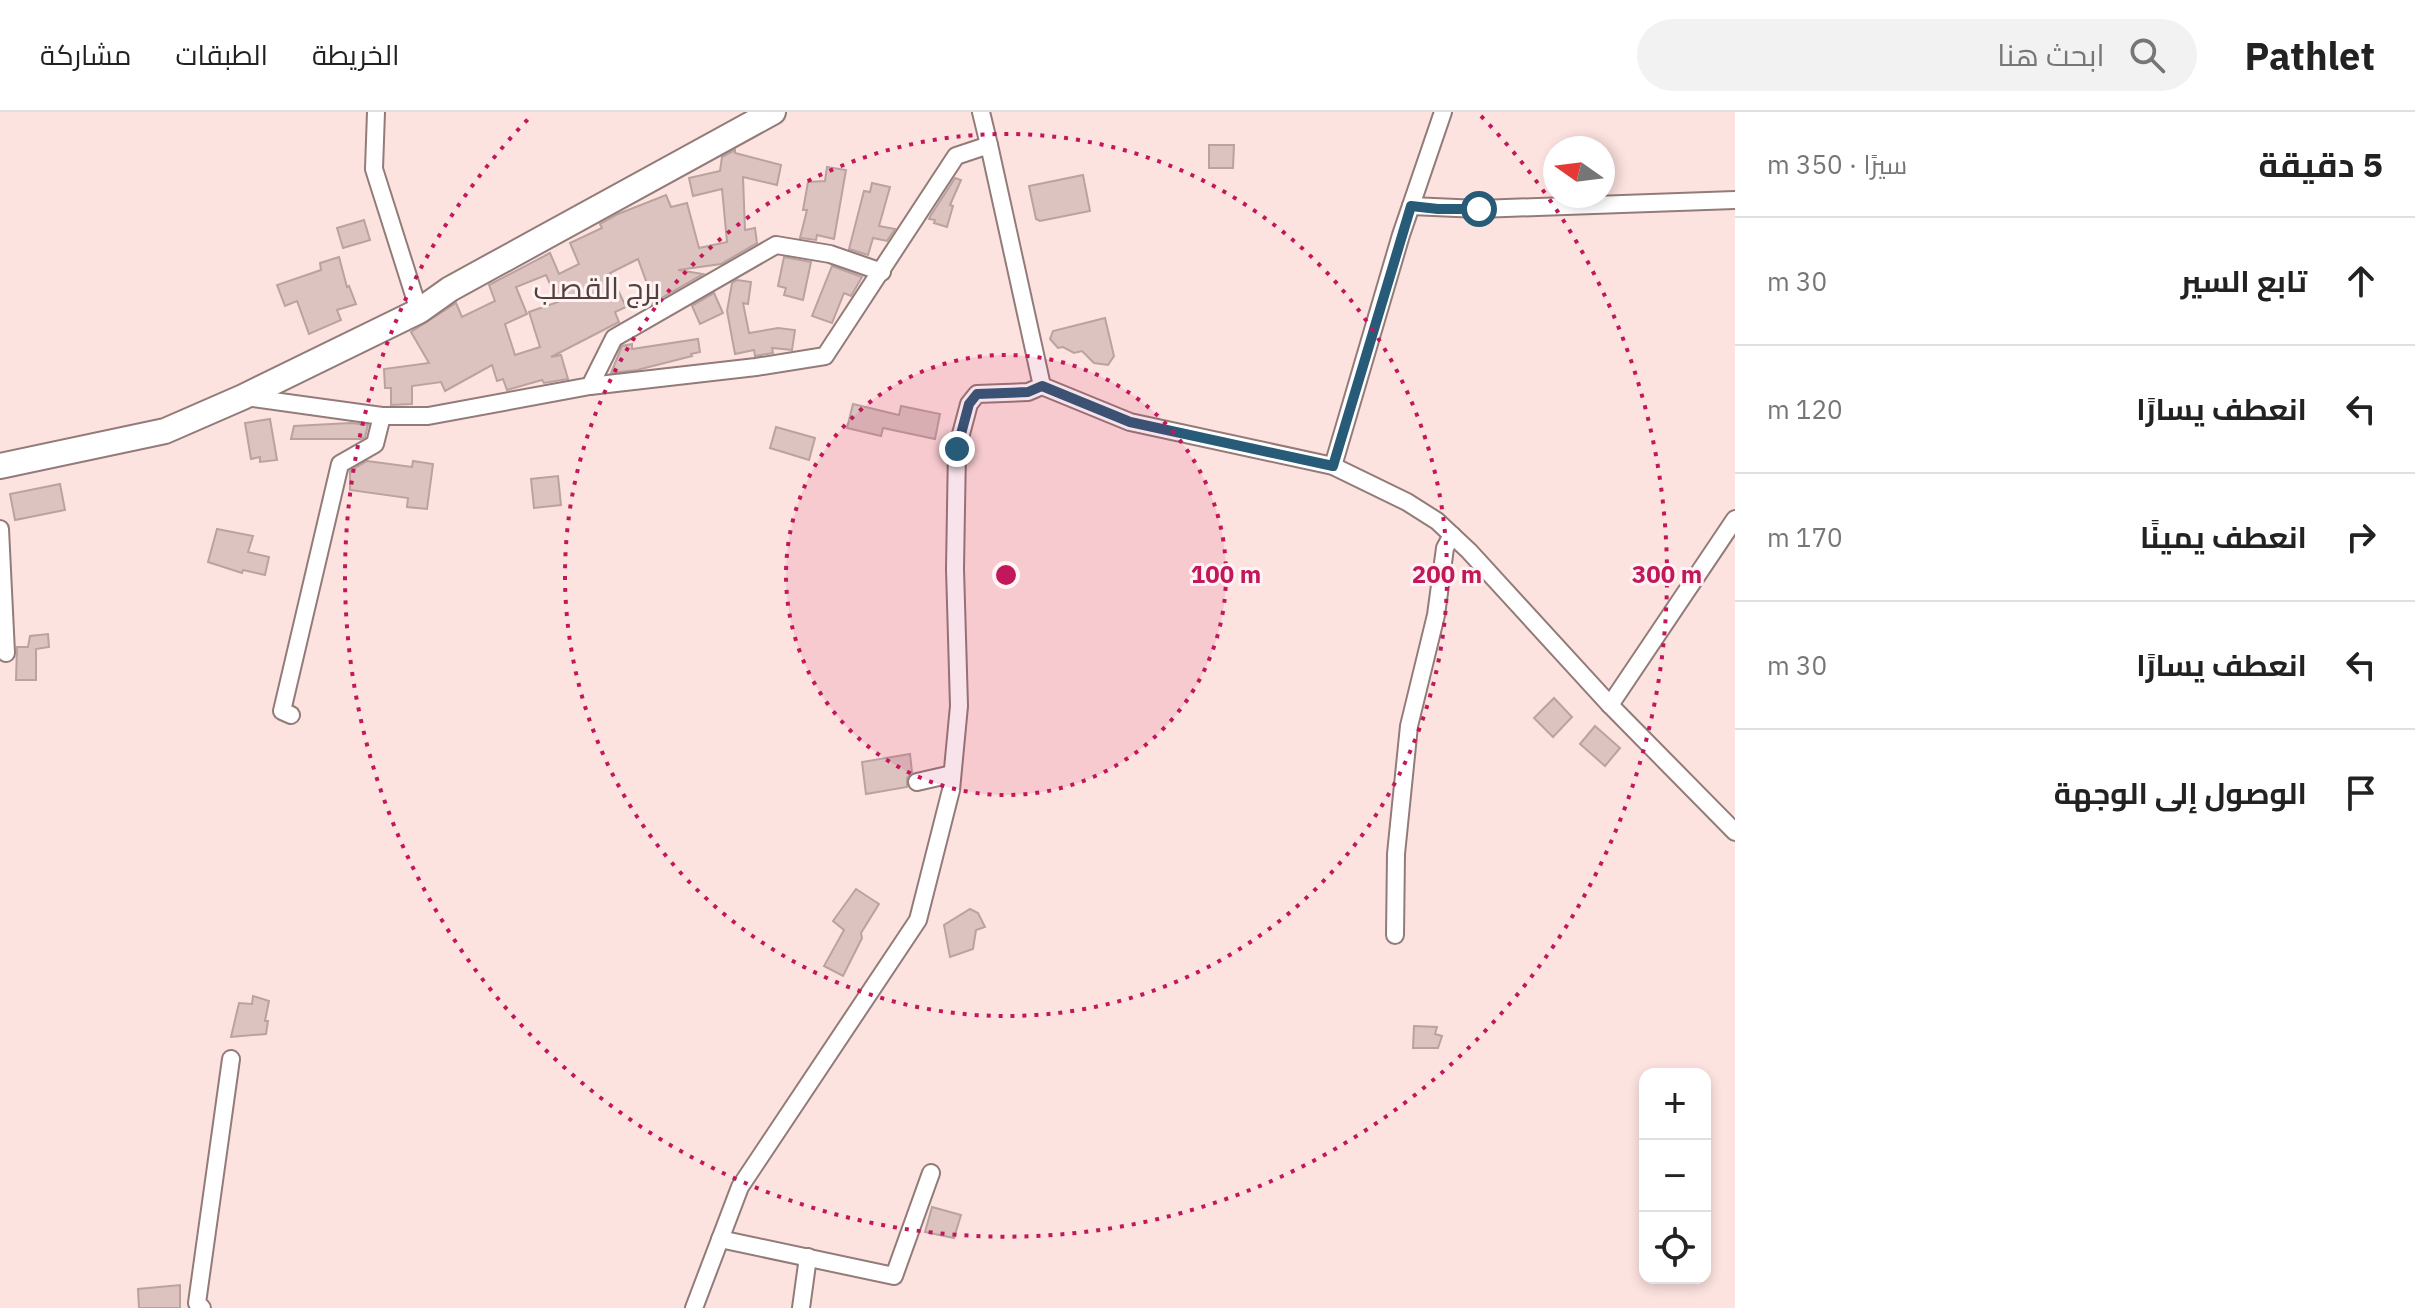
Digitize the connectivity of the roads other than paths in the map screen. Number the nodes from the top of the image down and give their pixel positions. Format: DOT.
graph roads {
  1 [pos="376,112"];
  2 [pos="773,112"];
  3 [pos="981,112"];
  4 [pos="1443,112"];
  5 [pos="989,145"];
  6 [pos="1735,200"];
  7 [pos="1411,206"];
  8 [pos="882,272"];
  9 [pos="419,311"];
  10 [pos="590,386"];
  11 [pos="1042,386"];
  12 [pos="243,397"];
  13 [pos="382,416"];
  14 [pos="0,466"];
  15 [pos="1333,466"];
  16 [pos="1735,519"];
  17 [pos="0,529"];
  18 [pos="1452,535"];
  19 [pos="6,653"];
  20 [pos="1610,705"];
  21 [pos="291,715"];
  22 [pos="952,774"];
  23 [pos="917,782"];
  24 [pos="1735,832"];
  25 [pos="1395,935"];
  26 [pos="231,1059"];
  27 [pos="931,1173"];
  28 [pos="720,1239"];
  29 [pos="808,1257"];
  30 [pos="202,1308"];
  31 [pos="694,1308"];
  32 [pos="801,1308"];
  1 -- 9 [label="street"];
  2 -- 9 [label="main road"];
  3 -- 5 [label="street"];
  4 -- 7 [label="street"];
  5 -- 8 [label="street"];
  5 -- 11 [label="street"];
  6 -- 7 [label="street"];
  7 -- 15 [label="street"];
  8 -- 10 [label="street"];
  8 -- 10 [label="street"];
  9 -- 12 [label="main road"];
  10 -- 13 [label="street"];
  11 -- 15 [label="street"];
  11 -- 22 [label="street"];
  12 -- 13 [label="street"];
  12 -- 14 [label="main road"];
  13 -- 21 [label="street"];
  15 -- 18 [label="street"];
  16 -- 20 [label="street"];
  17 -- 19 [label="street"];
  18 -- 20 [label="street"];
  18 -- 25 [label="street"];
  20 -- 24 [label="street"];
  22 -- 23 [label="street"];
  22 -- 28 [label="street"];
  26 -- 30 [label="street"];
  27 -- 29 [label="street"];
  28 -- 29 [label="street"];
  28 -- 31 [label="street"];
  29 -- 32 [label="street"];
}
